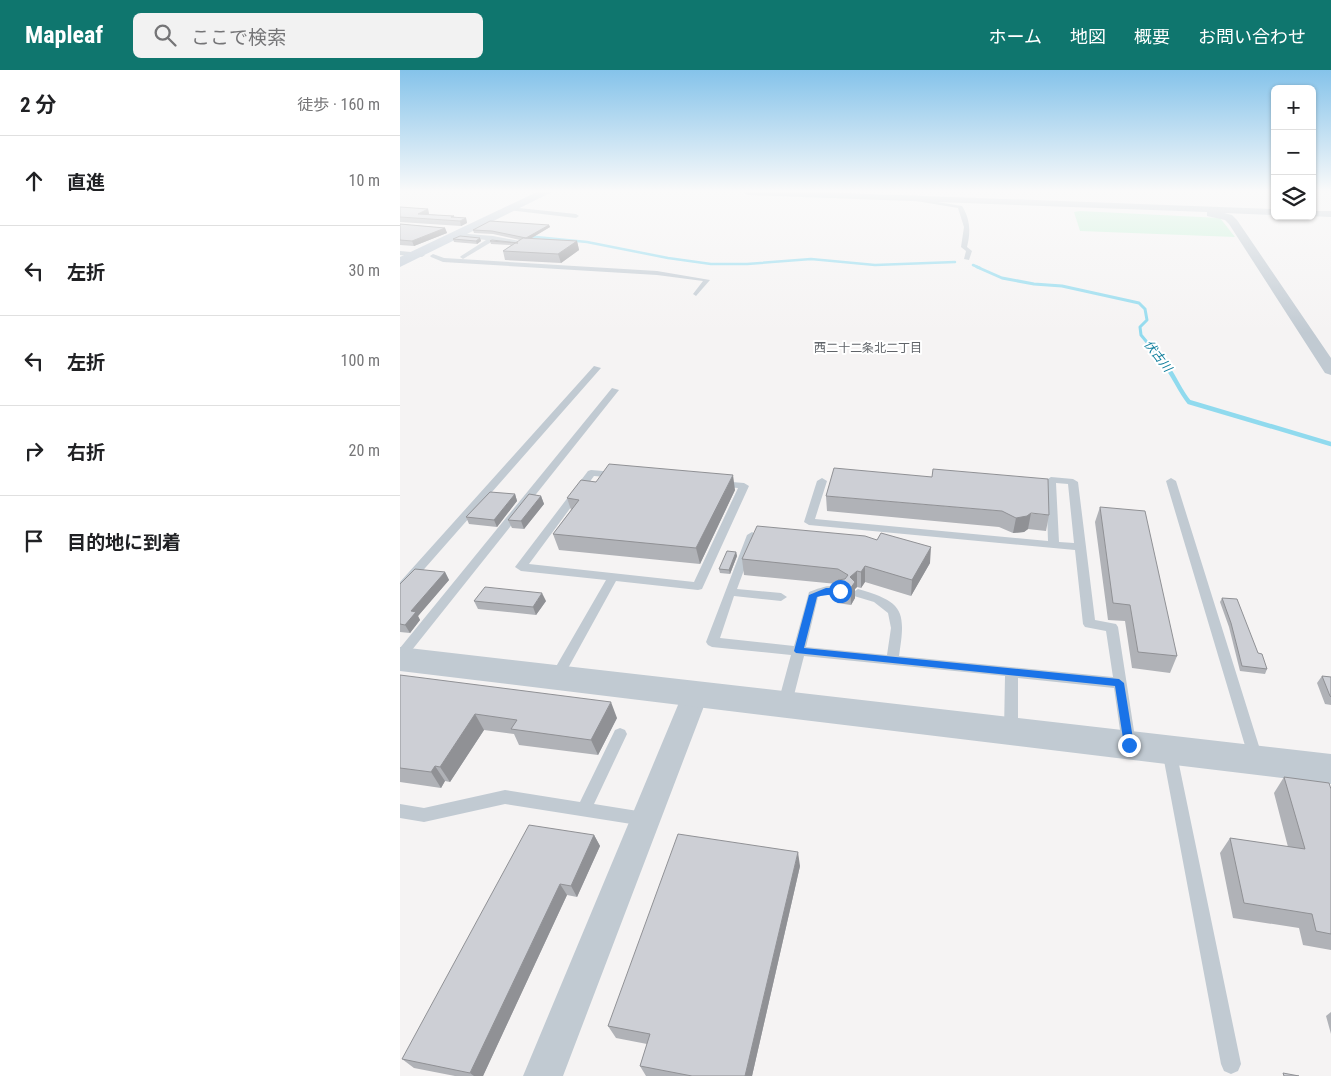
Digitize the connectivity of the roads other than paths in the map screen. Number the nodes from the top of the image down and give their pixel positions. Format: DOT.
graph roads {
  1 [pos="444,239"];
  2 [pos="492,239"];
  3 [pos="500,239"];
  4 [pos="966,239"];
  5 [pos="1245,239"];
  6 [pos="522,242"];
  7 [pos="400,253"];
  8 [pos="417,254"];
  9 [pos="433,256"];
  10 [pos="463,258"];
  11 [pos="499,259"];
  12 [pos="967,259"];
  13 [pos="400,264"];
  14 [pos="696,294"];
  15 [pos="597,368"];
  16 [pos="1331,370"];
  17 [pos="615,390"];
  18 [pos="822,481"];
  19 [pos="1171,481"];
  20 [pos="752,535"];
  21 [pos="1054,544"];
  22 [pos="1081,547"];
  23 [pos="613,577"];
  24 [pos="400,589"];
  25 [pos="840,591"];
  26 [pos="730,592"];
  27 [pos="858,593"];
  28 [pos="781,597"];
  29 [pos="799,651"];
  30 [pos="400,658"];
  31 [pos="892,660"];
  32 [pos="1011,672"];
  33 [pos="556,677"];
  34 [pos="1119,683"];
  35 [pos="696,693"];
  36 [pos="785,703"];
  37 [pos="1011,731"];
  38 [pos="620,734"];
  39 [pos="1129,745"];
  40 [pos="1169,750"];
  41 [pos="1256,761"];
  42 [pos="1331,770"];
  43 [pos="584,810"];
  44 [pos="400,811"];
  45 [pos="645,820"];
  46 [pos="1231,1064"];
  47 [pos="543,1076"];
  1 -- 8 [label="main road"];
  2 -- 10 [label="lane"];
  3 -- 6 [label="lane"];
  4 -- 12 [label="lane"];
  5 -- 16 [label="street"];
  7 -- 8 [label="lane"];
  8 -- 9 [label="lane"];
  8 -- 13 [label="main road"];
  9 -- 10 [label="lane"];
  9 -- 14 [label="lane"];
  10 -- 11 [label="lane"];
  15 -- 24 [label="lane"];
  17 -- 30 [label="lane"];
  18 -- 21 [label="lane"];
  19 -- 41 [label="lane"];
  20 -- 26 [label="lane"];
  21 -- 22 [label="lane"];
  21 -- 22 [label="lane"];
  22 -- 34 [label="lane"];
  23 -- 23 [label="lane"];
  23 -- 33 [label="lane"];
  25 -- 29 [label="lane"];
  26 -- 28 [label="lane"];
  26 -- 29 [label="lane"];
  27 -- 31 [label="lane"];
  29 -- 31 [label="lane"];
  29 -- 36 [label="lane"];
  30 -- 33 [label="street"];
  31 -- 32 [label="lane"];
  32 -- 34 [label="lane"];
  32 -- 37 [label="lane"];
  33 -- 35 [label="street"];
  34 -- 39 [label="lane"];
  35 -- 36 [label="street"];
  35 -- 45 [label="street"];
  36 -- 37 [label="street"];
  37 -- 39 [label="street"];
  38 -- 43 [label="lane"];
  39 -- 40 [label="street"];
  40 -- 41 [label="street"];
  40 -- 46 [label="lane"];
  41 -- 42 [label="street"];
  43 -- 44 [label="lane"];
  43 -- 45 [label="lane"];
  45 -- 47 [label="street"];
}
